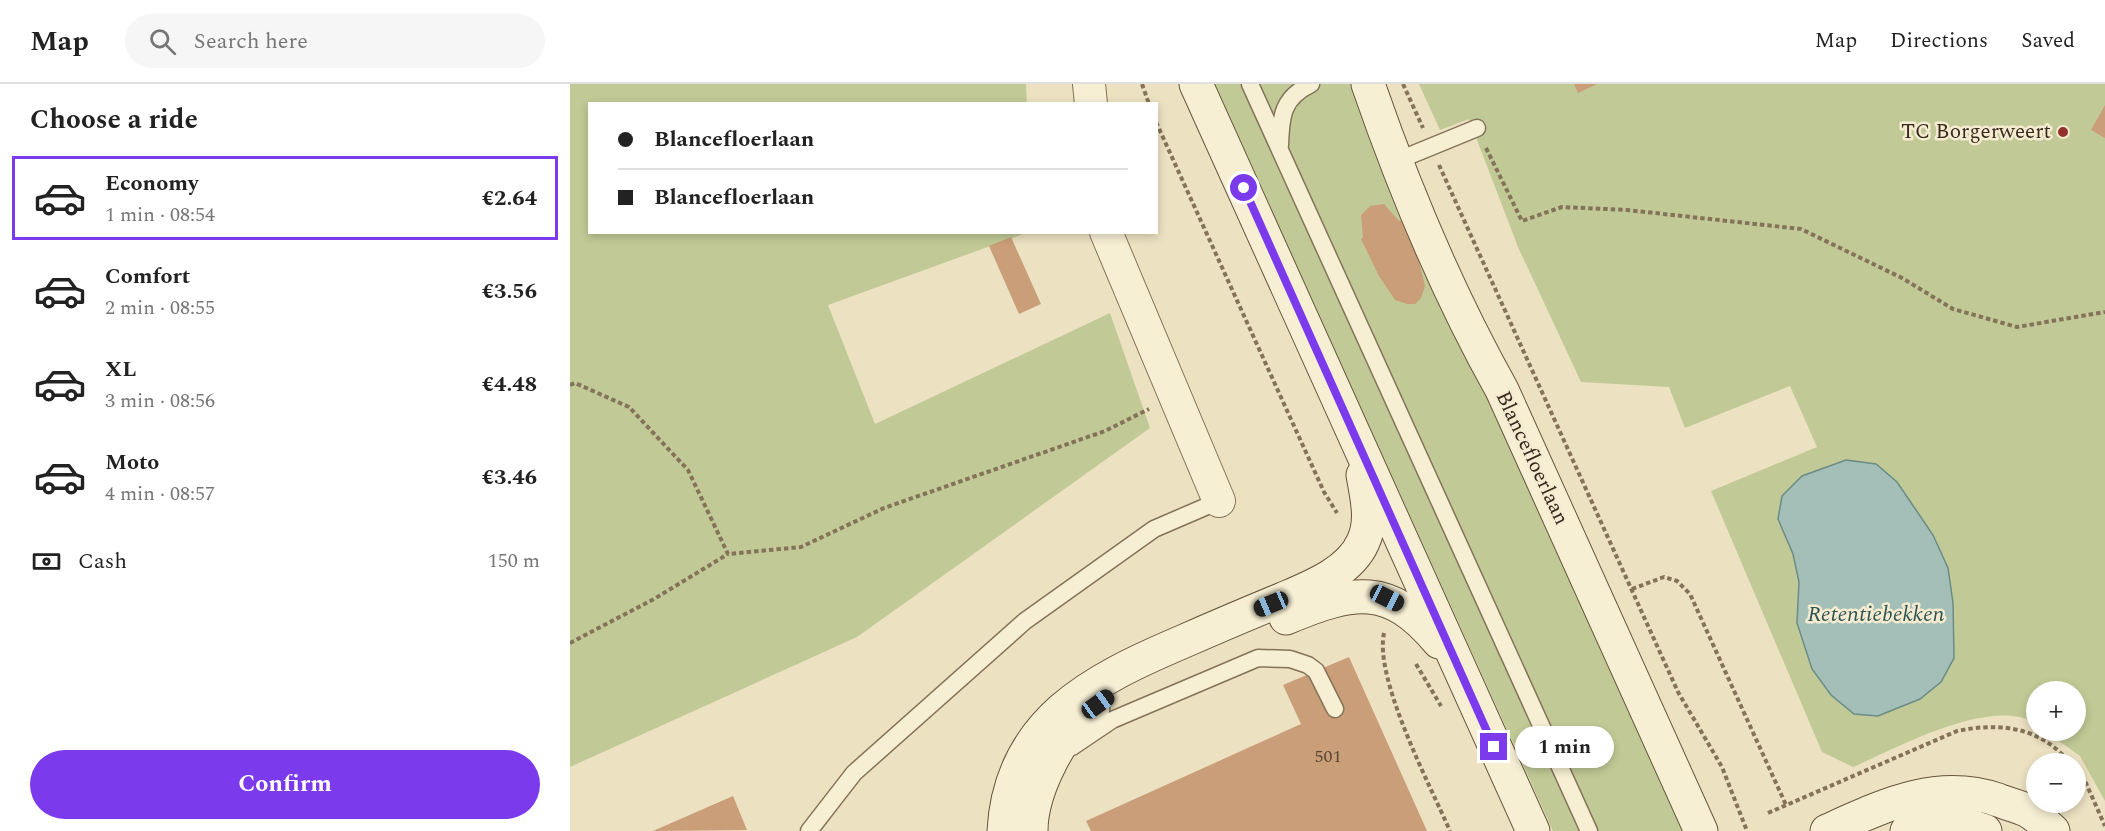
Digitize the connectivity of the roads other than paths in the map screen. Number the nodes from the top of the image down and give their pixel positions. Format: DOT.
graph roads {
  1 [pos="1089,84"];
  2 [pos="1196,84"];
  3 [pos="1250,84"];
  4 [pos="1311,84"];
  5 [pos="1350,84"];
  6 [pos="1373,98"];
  7 [pos="1091,102"];
  8 [pos="1477,128"];
  9 [pos="1279,149"];
  10 [pos="1394,162"];
  11 [pos="1107,234"];
  12 [pos="1357,438"];
  13 [pos="1219,501"];
  14 [pos="1456,662"];
  15 [pos="1335,709"];
  16 [pos="1048,767"];
  17 [pos="1672,768"];
  18 [pos="1921,829"];
  19 [pos="809,831"];
  20 [pos="1004,831"];
  21 [pos="1031,831"];
  22 [pos="1533,831"];
  23 [pos="1589,831"];
  24 [pos="1701,831"];
  25 [pos="1718,831"];
  26 [pos="1827,831"];
  27 [pos="1985,831"];
  28 [pos="2053,831"];
  1 -- 7 [label="street"];
  2 -- 12 [label="main road"];
  3 -- 9 [label="lane"];
  4 -- 9 [label="lane"];
  5 -- 6 [label="lane"];
  6 -- 10 [label="main road, Blancefloerlaan"];
  8 -- 10 [label="lane"];
  9 -- 23 [label="lane"];
  10 -- 17 [label="main road, Blancefloerlaan"];
  11 -- 13 [label="street"];
  12 -- 14 [label="main road"];
  12 -- 20 [label="main road"];
  13 -- 19 [label="lane"];
  14 -- 16 [label="main road"];
  14 -- 22 [label="main road"];
  15 -- 16 [label="lane"];
  16 -- 21 [label="main road"];
  17 -- 24 [label="main road, Blancefloerlaan"];
  17 -- 25 [label="main road"];
  18 -- 27 [label="main road"];
  26 -- 28 [label="main road"];
}
